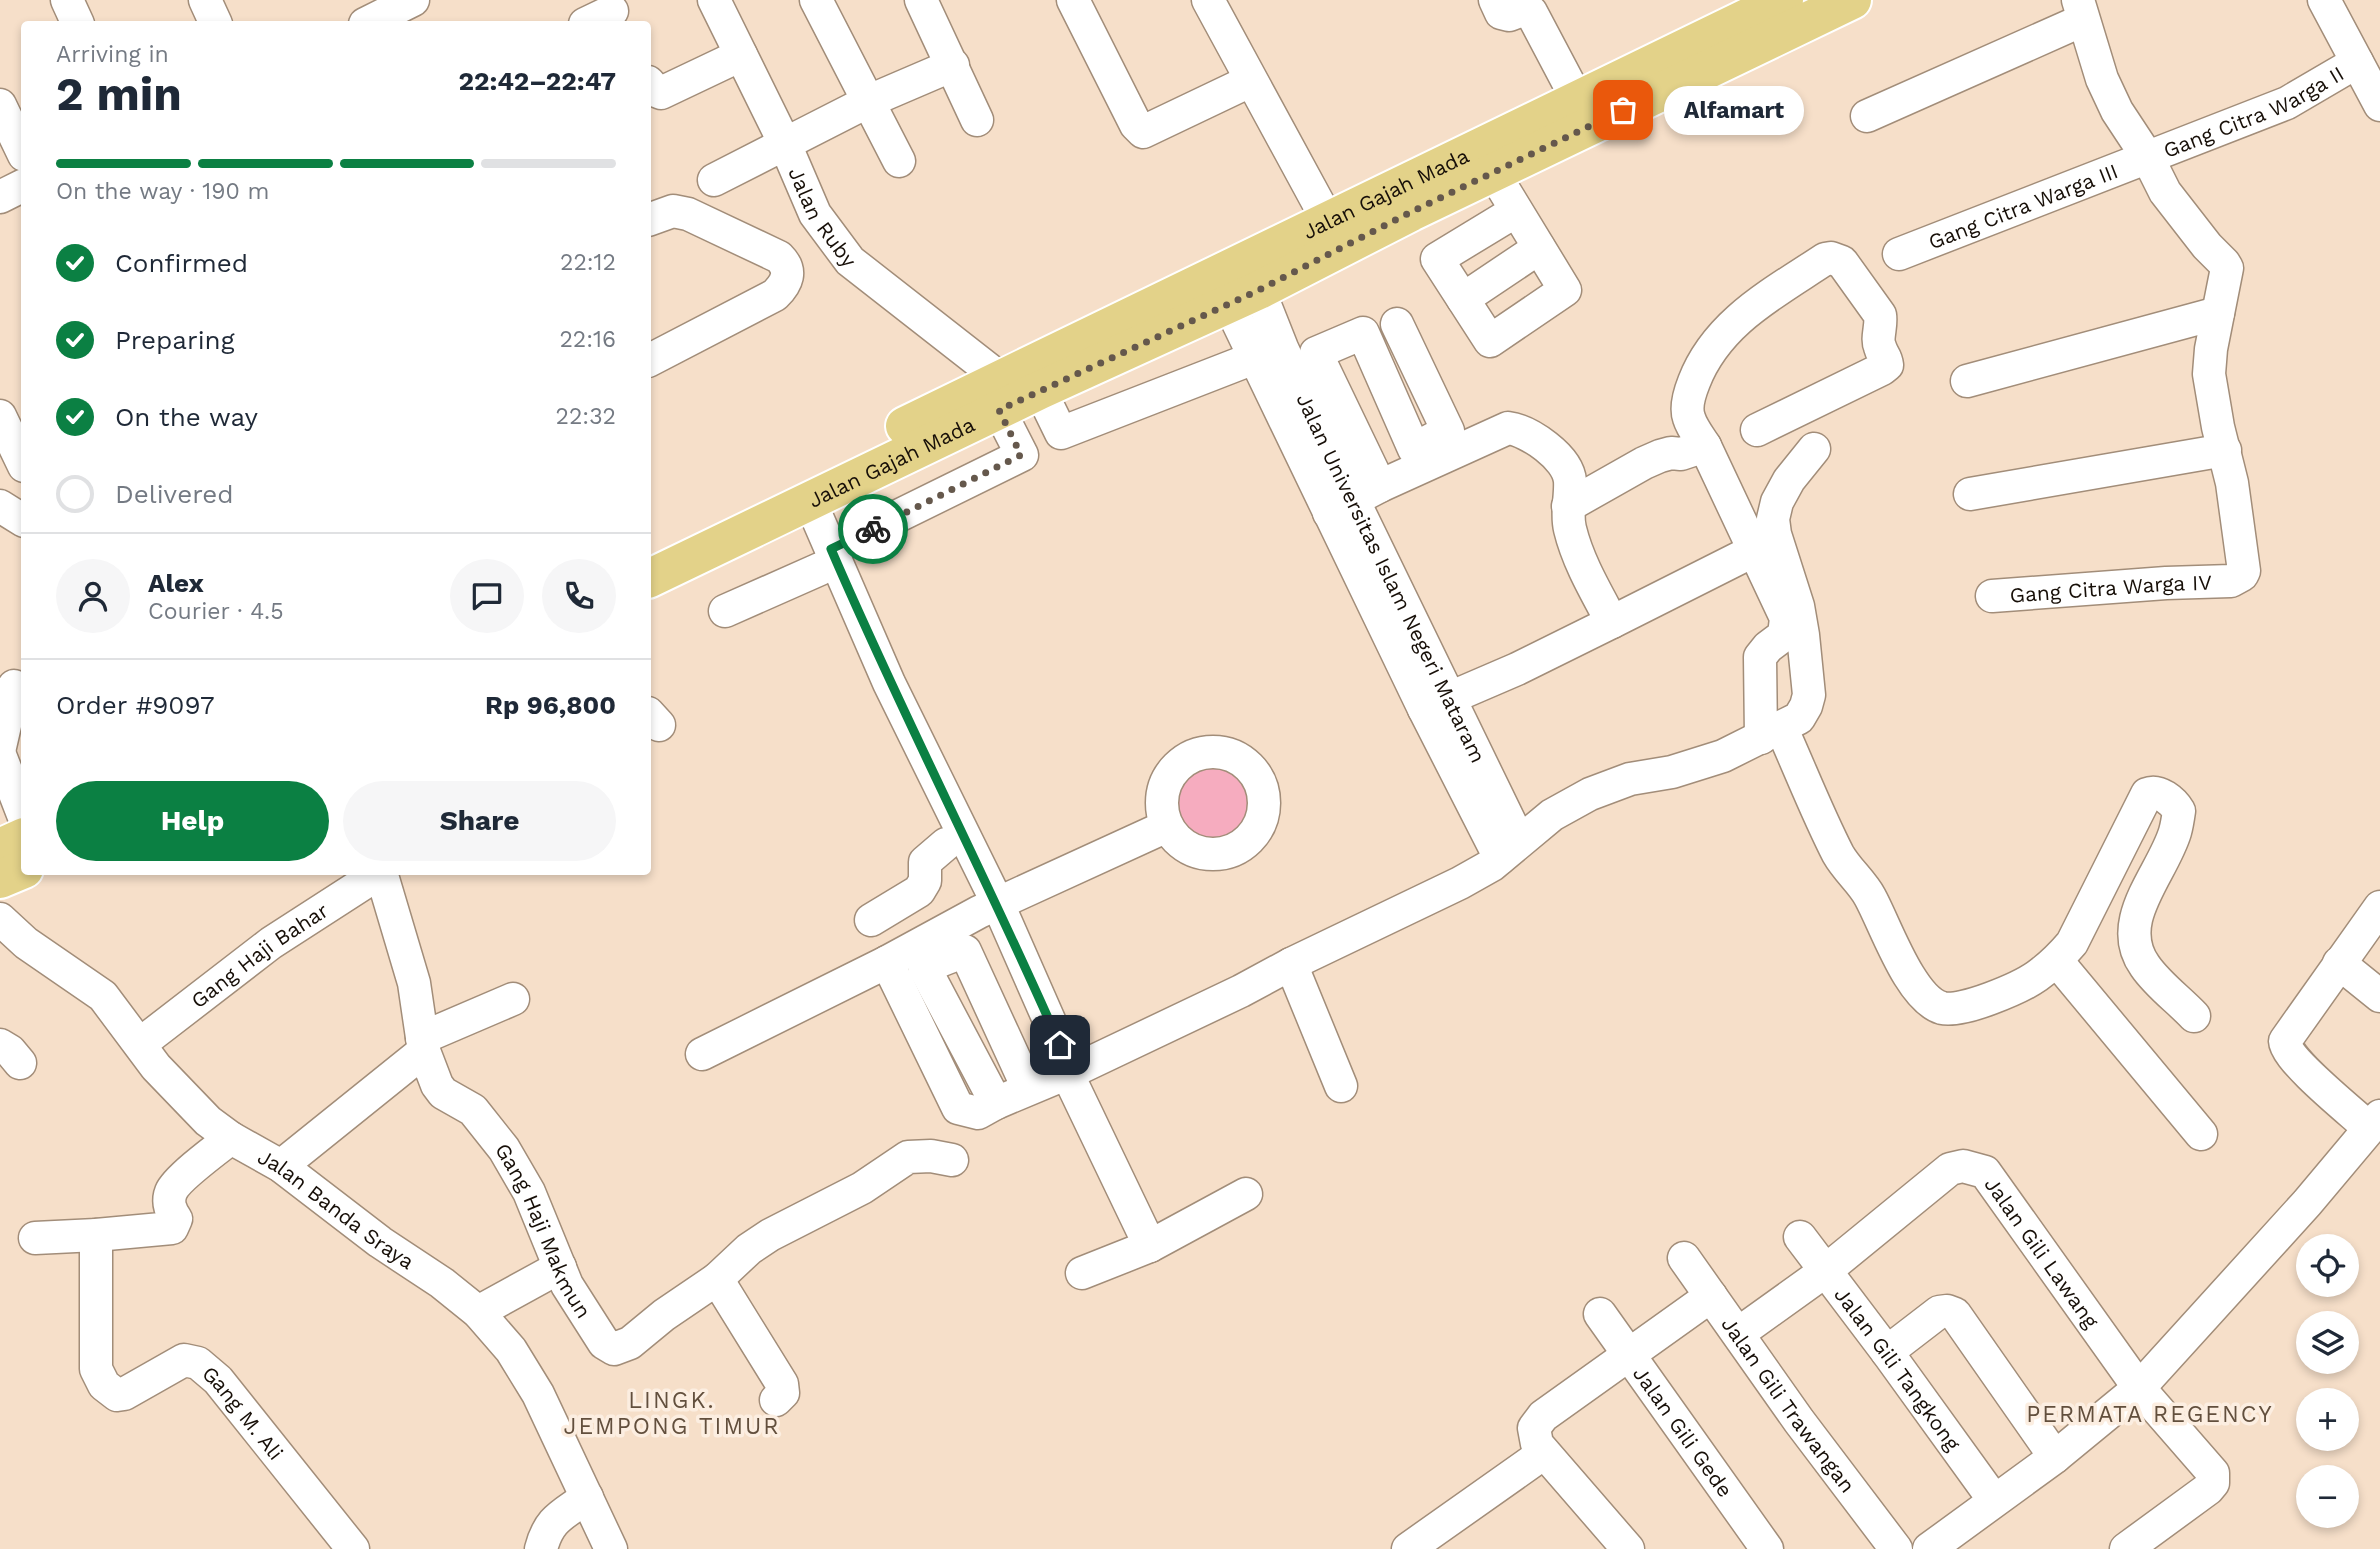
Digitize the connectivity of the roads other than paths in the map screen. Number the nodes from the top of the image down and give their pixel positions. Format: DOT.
graph roads {
  1 [pos="67,0"];
  2 [pos="205,0"];
  3 [pos="222,0"];
  4 [pos="714,0"];
  5 [pos="816,0"];
  6 [pos="921,0"];
  7 [pos="1073,0"];
  8 [pos="1208,0"];
  9 [pos="1495,0"];
  10 [pos="1784,0"];
  11 [pos="1852,0"];
  12 [pos="2324,0"];
  13 [pos="1739,10"];
  14 [pos="2081,10"];
  15 [pos="77,21"];
  16 [pos="215,21"];
  17 [pos="232,21"];
  18 [pos="741,55"];
  19 [pos="2357,62"];
  20 [pos="953,65"];
  21 [pos="1250,81"];
  22 [pos="651,85"];
  23 [pos="869,101"];
  24 [pos="1578,101"];
  25 [pos="0,104"];
  26 [pos="2380,105"];
  27 [pos="1867,116"];
  28 [pos="977,120"];
  29 [pos="785,144"];
  30 [pos="21,149"];
  31 [pos="2148,158"];
  32 [pos="899,161"];
  33 [pos="1493,172"];
  34 [pos="714,180"];
  35 [pos="1405,200"];
  36 [pos="1516,211"];
  37 [pos="651,218"];
  38 [pos="1328,221"];
  39 [pos="1539,248"];
  40 [pos="1899,254"];
  41 [pos="1244,297"];
  42 [pos="1463,299"];
  43 [pos="2218,313"];
  44 [pos="1397,324"];
  45 [pos="1254,358"];
  46 [pos="651,359"];
  47 [pos="1967,381"];
  48 [pos="1040,390"];
  49 [pos="1000,395"];
  50 [pos="0,416"];
  51 [pos="1757,430"];
  52 [pos="1705,446"];
  53 [pos="1814,449"];
  54 [pos="2225,450"];
  55 [pos="21,460"];
  56 [pos="1381,486"];
  57 [pos="1970,494"];
  58 [pos="802,504"];
  59 [pos="0,506"];
  60 [pos="1568,506"];
  61 [pos="1341,507"];
  62 [pos="21,519"];
  63 [pos="651,548"];
  64 [pos="1755,550"];
  65 [pos="826,559"];
  66 [pos="651,578"];
  67 [pos="1992,596"];
  68 [pos="725,611"];
  69 [pos="1612,622"];
  70 [pos="13,686"];
  71 [pos="1437,703"];
  72 [pos="1780,728"];
  73 [pos="0,747"];
  74 [pos="0,755"];
  75 [pos="21,809"];
  76 [pos="1167,826"];
  77 [pos="21,838"];
  78 [pos="946,844"];
  79 [pos="0,848"];
  80 [pos="1509,849"];
  81 [pos="21,870"];
  82 [pos="376,875"];
  83 [pos="382,875"];
  84 [pos="0,879"];
  85 [pos="2380,907"];
  86 [pos="988,908"];
  87 [pos="0,919"];
  88 [pos="871,920"];
  89 [pos="2057,961"];
  90 [pos="887,962"];
  91 [pos="2339,963"];
  92 [pos="1291,964"];
  93 [pos="2380,996"];
  94 [pos="513,999"];
  95 [pos="2194,1016"];
  96 [pos="140,1044"];
  97 [pos="423,1045"];
  98 [pos="702,1055"];
  99 [pos="1068,1073"];
  100 [pos="1341,1086"];
  101 [pos="1028,1088"];
  102 [pos="996,1103"];
  103 [pos="2375,1122"];
  104 [pos="2201,1134"];
  105 [pos="231,1138"];
  106 [pos="952,1160"];
  107 [pos="281,1166"];
  108 [pos="1246,1194"];
  109 [pos="1800,1237"];
  110 [pos="35,1238"];
  111 [pos="1150,1246"];
  112 [pos="96,1247"];
  113 [pos="1684,1258"];
  114 [pos="560,1267"];
  115 [pos="1824,1272"];
  116 [pos="1082,1273"];
  117 [pos="717,1279"];
  118 [pos="1711,1296"];
  119 [pos="478,1312"];
  120 [pos="1600,1314"];
  121 [pos="1739,1333"];
  122 [pos="1887,1352"];
  123 [pos="1629,1354"];
  124 [pos="2139,1388"];
  125 [pos="776,1400"];
  126 [pos="1544,1452"];
  127 [pos="2055,1457"];
  128 [pos="587,1497"];
  129 [pos="1994,1500"];
  130 [pos="353,1549"];
  131 [pos="541,1549"];
  132 [pos="611,1549"];
  133 [pos="1409,1549"];
  134 [pos="1628,1549"];
  135 [pos="1767,1549"];
  136 [pos="1895,1549"];
  137 [pos="1929,1549"];
  138 [pos="2126,1549"];
  1 -- 15 [label="street"];
  2 -- 16 [label="street"];
  3 -- 17 [label="street"];
  4 -- 18 [label="street, Jalan Ruby"];
  5 -- 23 [label="street"];
  6 -- 20 [label="street"];
  7 -- 21 [label="street"];
  8 -- 21 [label="street"];
  9 -- 24 [label="street"];
  10 -- 13 [label="main road, Jalan Gajah Mada"];
  11 -- 33 [label="main road, Jalan Gajah Mada"];
  12 -- 19 [label="street"];
  13 -- 24 [label="main road, Jalan Gajah Mada"];
  14 -- 27 [label="street"];
  14 -- 31 [label="street"];
  18 -- 22 [label="street"];
  18 -- 29 [label="street, Jalan Ruby"];
  19 -- 26 [label="street"];
  19 -- 31 [label="street, Gang Citra Warga II"];
  20 -- 23 [label="street"];
  20 -- 28 [label="street"];
  21 -- 38 [label="street"];
  23 -- 29 [label="street"];
  23 -- 32 [label="street"];
  24 -- 35 [label="main road, Jalan Gajah Mada"];
  25 -- 30 [label="street"];
  29 -- 34 [label="street"];
  29 -- 49 [label="street, Jalan Ruby"];
  31 -- 40 [label="street, Gang Citra Warga III"];
  31 -- 43 [label="street"];
  33 -- 35 [label="main road, Jalan Gajah Mada"];
  33 -- 36 [label="street"];
  35 -- 38 [label="main road, Jalan Gajah Mada"];
  35 -- 41 [label="main road, Jalan Gajah Mada"];
  36 -- 39 [label="street"];
  36 -- 42 [label="street"];
  37 -- 46 [label="street"];
  38 -- 49 [label="main road, Jalan Gajah Mada"];
  39 -- 42 [label="street"];
  39 -- 42 [label="street"];
  41 -- 45 [label="street, Jalan Universitas Islam Negeri Mataram"];
  41 -- 48 [label="main road, Jalan Gajah Mada"];
  41 -- 61 [label="street, Jalan Universitas Islam Negeri Mataram"];
  43 -- 47 [label="street"];
  43 -- 54 [label="street"];
  44 -- 56 [label="street"];
  45 -- 48 [label="street"];
  45 -- 61 [label="street, Jalan Universitas Islam Negeri Mataram"];
  48 -- 49 [label="main road, Jalan Gajah Mada"];
  49 -- 58 [label="main road, Jalan Gajah Mada"];
  49 -- 63 [label="main road, Jalan Gajah Mada"];
  49 -- 65 [label="street"];
  50 -- 55 [label="street"];
  51 -- 52 [label="street"];
  52 -- 60 [label="street"];
  52 -- 64 [label="street"];
  53 -- 72 [label="street"];
  54 -- 57 [label="street"];
  54 -- 67 [label="street, Gang Citra Warga IV"];
  56 -- 60 [label="street"];
  56 -- 61 [label="street"];
  58 -- 65 [label="street"];
  58 -- 66 [label="main road, Jalan Gajah Mada"];
  59 -- 62 [label="street"];
  60 -- 69 [label="street"];
  61 -- 71 [label="street, Jalan Universitas Islam Negeri Mataram"];
  64 -- 69 [label="street"];
  64 -- 72 [label="street"];
  65 -- 68 [label="street"];
  65 -- 78 [label="street"];
  65 -- 86 [label="street"];
  69 -- 71 [label="street"];
  70 -- 73 [label="street"];
  71 -- 80 [label="street, Jalan Universitas Islam Negeri Mataram"];
  72 -- 80 [label="street"];
  72 -- 89 [label="street"];
  74 -- 75 [label="street"];
  76 -- 86 [label="street"];
  77 -- 79 [label="main road"];
  78 -- 86 [label="street"];
  78 -- 88 [label="street"];
  80 -- 92 [label="street"];
  81 -- 84 [label="main road"];
  82 -- 96 [label="street, Gang Haji Bahar"];
  83 -- 97 [label="street, Gang Haji Makmun"];
  85 -- 91 [label="street"];
  86 -- 90 [label="street"];
  86 -- 99 [label="street"];
  87 -- 96 [label="street, Jalan Banda Sraya"];
  89 -- 95 [label="street"];
  89 -- 104 [label="street"];
  90 -- 98 [label="street"];
  90 -- 102 [label="street"];
  91 -- 93 [label="street"];
  91 -- 103 [label="street"];
  92 -- 99 [label="street"];
  92 -- 100 [label="street"];
  94 -- 97 [label="street"];
  96 -- 105 [label="street, Jalan Banda Sraya"];
  97 -- 107 [label="street"];
  97 -- 114 [label="street, Gang Haji Makmun"];
  99 -- 101 [label="street"];
  99 -- 111 [label="street"];
  101 -- 102 [label="street"];
  101 -- 102 [label="street"];
  103 -- 124 [label="street"];
  105 -- 107 [label="street, Jalan Banda Sraya"];
  105 -- 112 [label="street"];
  106 -- 117 [label="street"];
  107 -- 119 [label="street, Jalan Banda Sraya"];
  108 -- 111 [label="street"];
  109 -- 115 [label="street, Jalan Gili Tangkong"];
  110 -- 112 [label="street"];
  111 -- 116 [label="street"];
  112 -- 130 [label="street, Gang M. Ali"];
  113 -- 118 [label="street, Jalan Gili Trawangan"];
  114 -- 117 [label="street, Gang Haji Makmun"];
  114 -- 119 [label="street"];
  115 -- 121 [label="street, Jalan Gili Lawang"];
  115 -- 122 [label="street, Jalan Gili Tangkong"];
  115 -- 124 [label="street, Jalan Gili Lawang"];
  117 -- 125 [label="street"];
  118 -- 121 [label="street, Jalan Gili Trawangan"];
  118 -- 123 [label="street"];
  119 -- 128 [label="street, Jalan Banda Sraya"];
  120 -- 123 [label="street, Jalan Gili Gede"];
  121 -- 136 [label="street, Jalan Gili Trawangan"];
  122 -- 127 [label="street"];
  122 -- 129 [label="street, Jalan Gili Tangkong"];
  123 -- 126 [label="street"];
  123 -- 135 [label="street, Jalan Gili Gede"];
  124 -- 127 [label="street"];
  124 -- 138 [label="street, Jalan Gili Lawang"];
  126 -- 133 [label="street"];
  126 -- 134 [label="street"];
  127 -- 129 [label="street"];
  128 -- 131 [label="street"];
  128 -- 132 [label="street, Jalan Banda Sraya"];
  129 -- 137 [label="street"];
}
